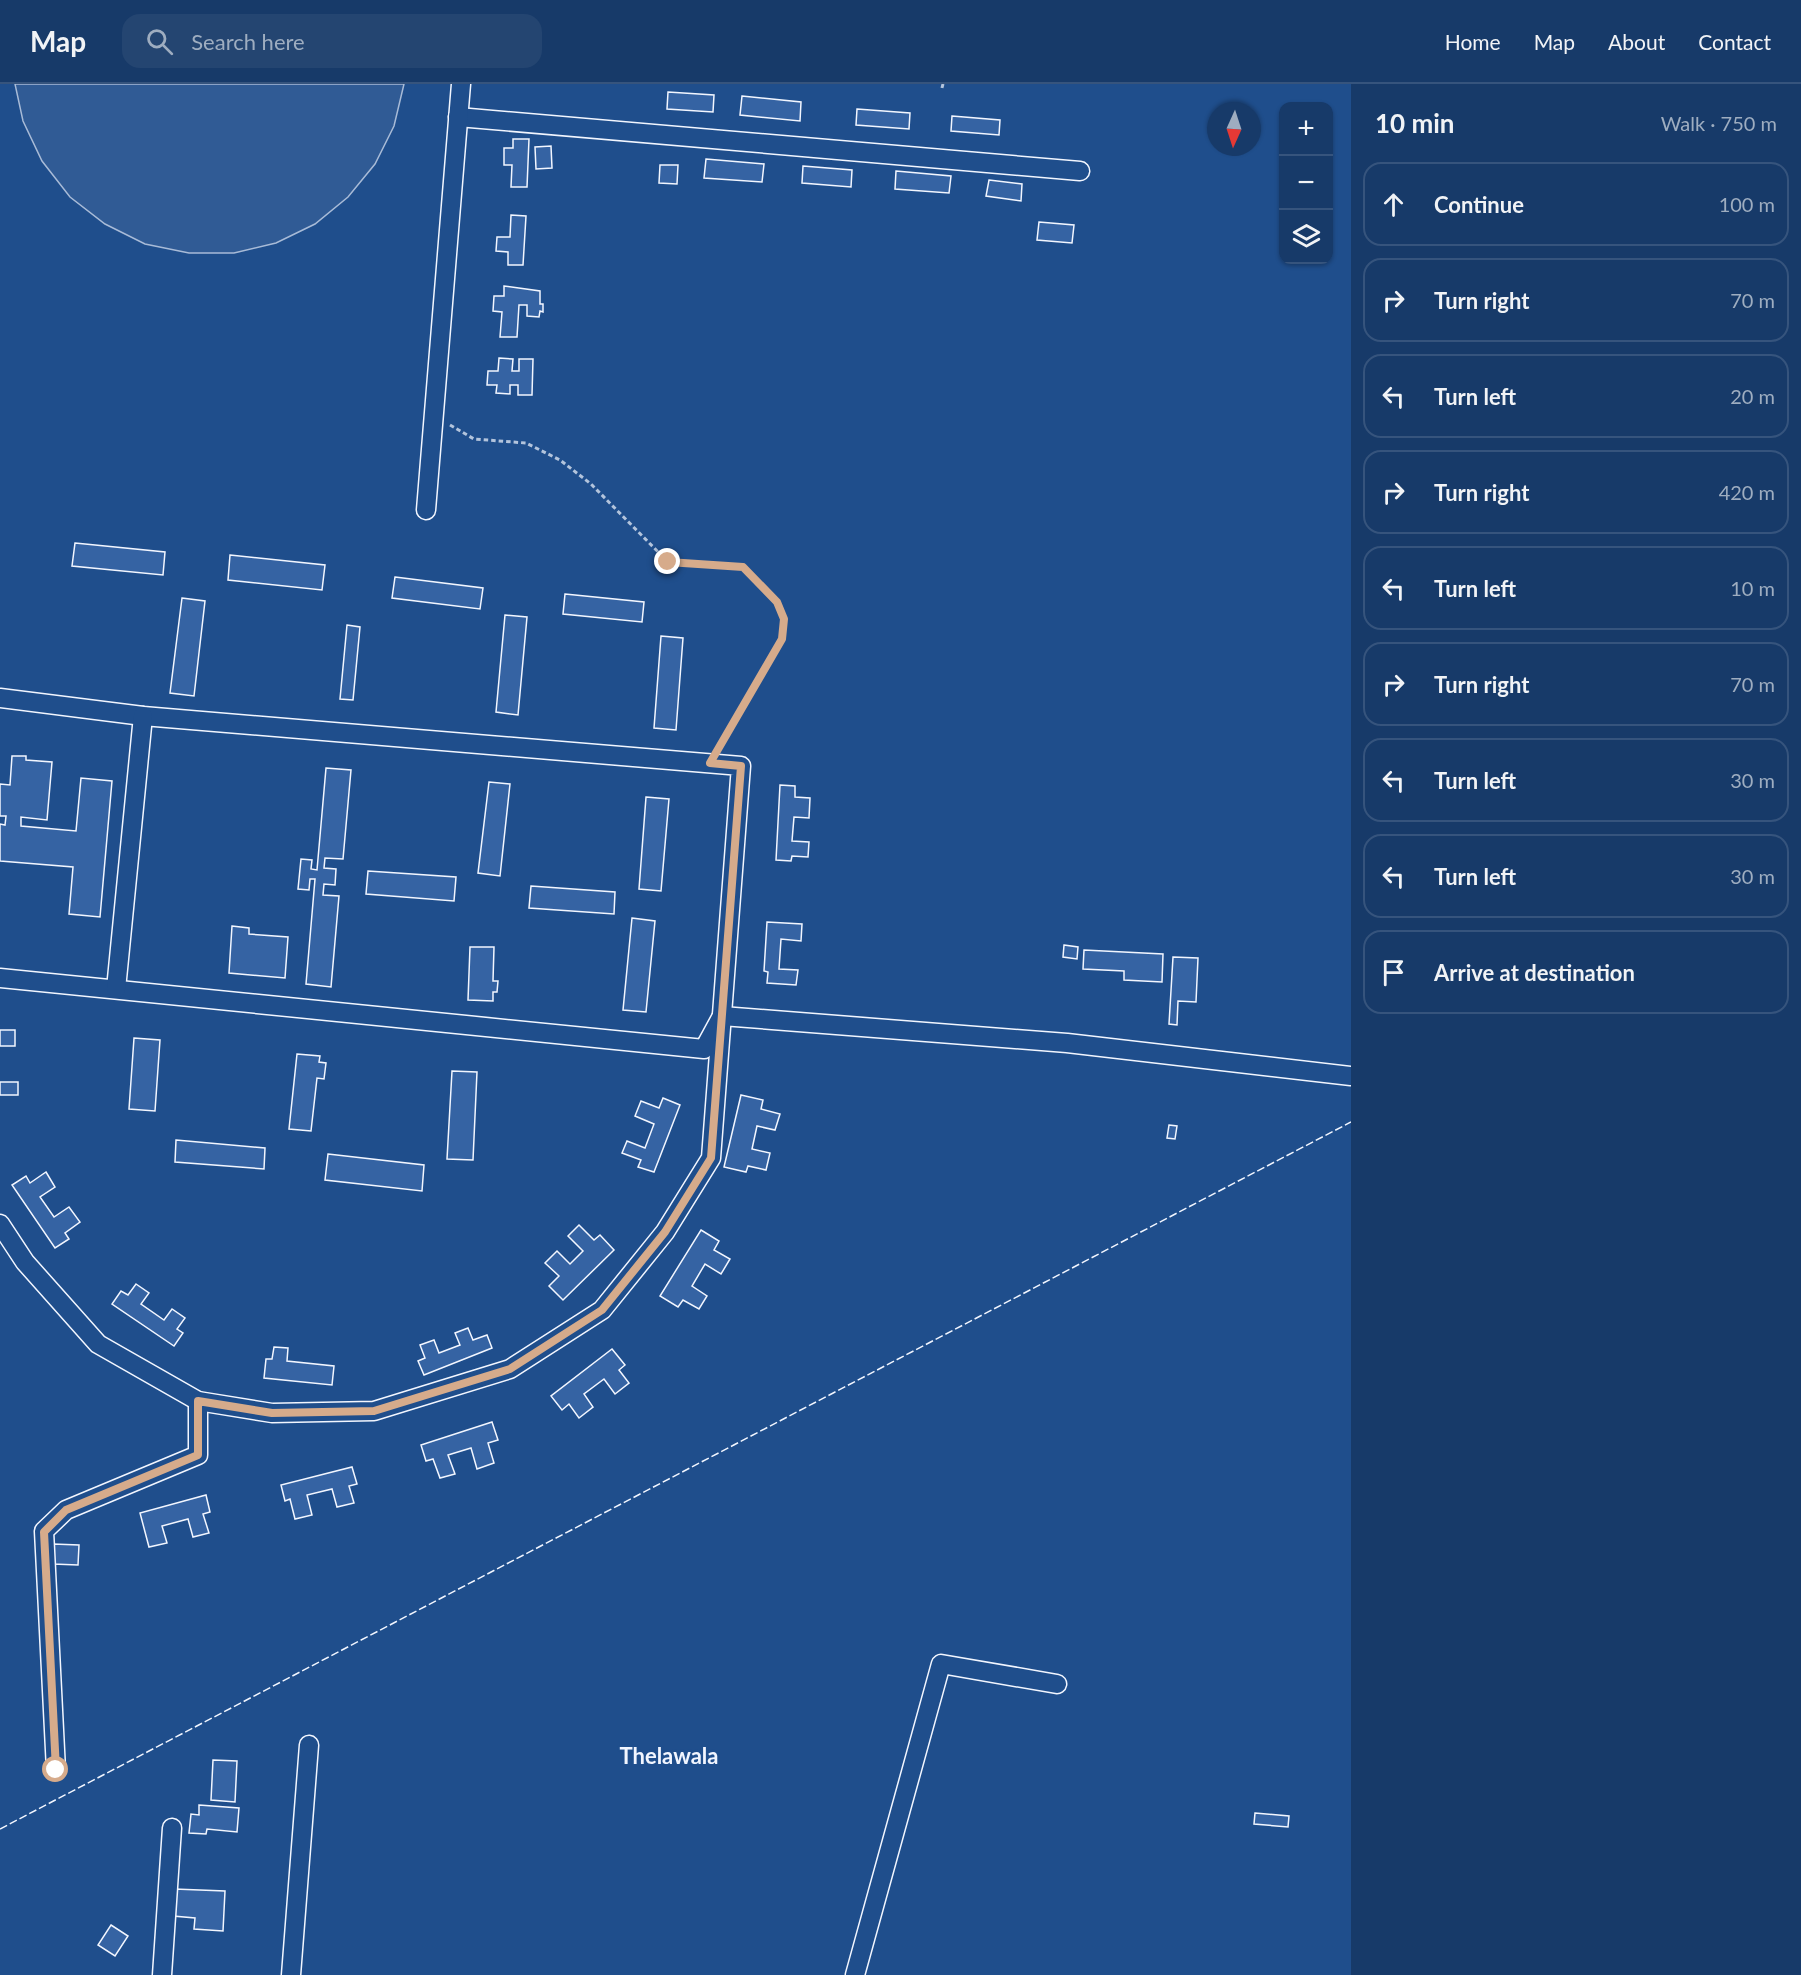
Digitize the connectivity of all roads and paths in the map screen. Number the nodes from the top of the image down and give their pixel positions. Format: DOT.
graph roads {
  1 [pos="460,84"];
  2 [pos="458,117"];
  3 [pos="1080,171"];
  4 [pos="434,412"];
  5 [pos="426,510"];
  6 [pos="0,698"];
  7 [pos="142,716"];
  8 [pos="710,763"];
  9 [pos="0,978"];
  10 [pos="116,990"];
  11 [pos="722,1016"];
  12 [pos="1351,1076"];
  13 [pos="0,1224"];
  14 [pos="198,1401"];
  15 [pos="1057,1684"];
  16 [pos="309,1745"];
  17 [pos="56,1770"];
  18 [pos="172,1828"];
  19 [pos="162,1975"];
  20 [pos="291,1975"];
  21 [pos="855,1975"];
  1 -- 2 [label="street"];
  2 -- 3 [label="street"];
  2 -- 4 [label="street"];
  4 -- 5 [label="street"];
  4 -- 8 [label="path"];
  6 -- 7 [label="street"];
  7 -- 8 [label="street"];
  7 -- 10 [label="street"];
  8 -- 11 [label="street"];
  9 -- 10 [label="street"];
  10 -- 11 [label="street"];
  11 -- 12 [label="street"];
  11 -- 14 [label="street"];
  13 -- 14 [label="street"];
  14 -- 17 [label="street"];
  15 -- 21 [label="street"];
  16 -- 20 [label="street"];
  18 -- 19 [label="street"];
}
